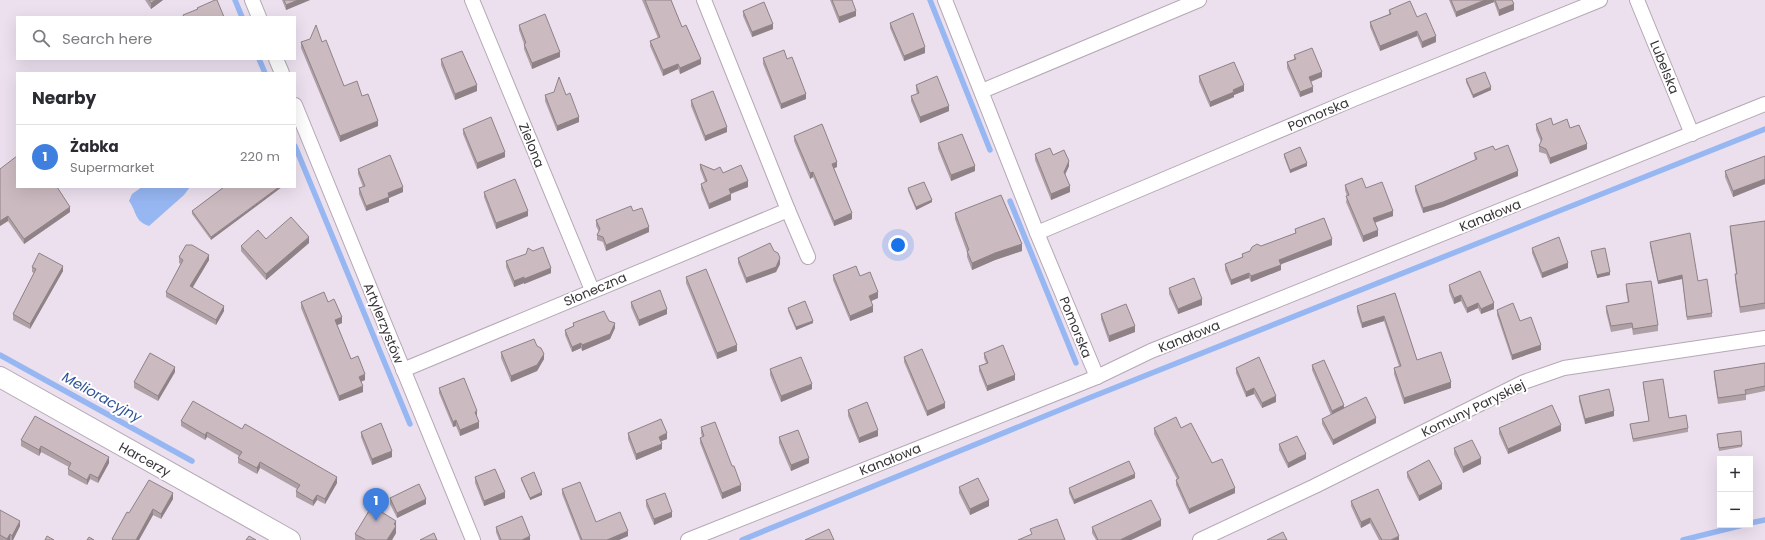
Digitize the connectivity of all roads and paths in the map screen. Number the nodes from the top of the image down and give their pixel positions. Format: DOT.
graph roads {
  1 [pos="252,0"];
  2 [pos="472,0"];
  3 [pos="704,0"];
  4 [pos="945,0"];
  5 [pos="1199,0"];
  6 [pos="1600,0"];
  7 [pos="1638,0"];
  8 [pos="259,16"];
  9 [pos="276,60"];
  10 [pos="282,72"];
  11 [pos="982,91"];
  12 [pos="1765,104"];
  13 [pos="296,107"];
  14 [pos="1692,134"];
  15 [pos="788,210"];
  16 [pos="1037,233"];
  17 [pos="808,257"];
  18 [pos="592,290"];
  19 [pos="1765,338"];
  20 [pos="403,370"];
  21 [pos="1097,377"];
  22 [pos="0,378"];
  23 [pos="290,540"];
  24 [pos="473,540"];
  25 [pos="688,540"];
  26 [pos="1200,540"];
  1 -- 8 [label="street"];
  2 -- 18 [label="street, Zielona"];
  3 -- 15 [label="street"];
  4 -- 11 [label="street, Pomorska"];
  5 -- 11 [label="street"];
  6 -- 16 [label="street, Pomorska"];
  7 -- 14 [label="street, Lubelska"];
  9 -- 10 [label="street"];
  11 -- 16 [label="street, Pomorska"];
  12 -- 14 [label="street, Kanałowa"];
  13 -- 20 [label="street, Artylerzystów"];
  14 -- 21 [label="street, Kanałowa"];
  15 -- 17 [label="street"];
  15 -- 18 [label="street, Słoneczna"];
  16 -- 21 [label="street, Pomorska"];
  18 -- 20 [label="street, Słoneczna"];
  19 -- 26 [label="street, Komuny Paryskiej"];
  20 -- 24 [label="street, Artylerzystów"];
  21 -- 25 [label="street, Kanałowa"];
  22 -- 23 [label="street, Harcerzy"];
}
